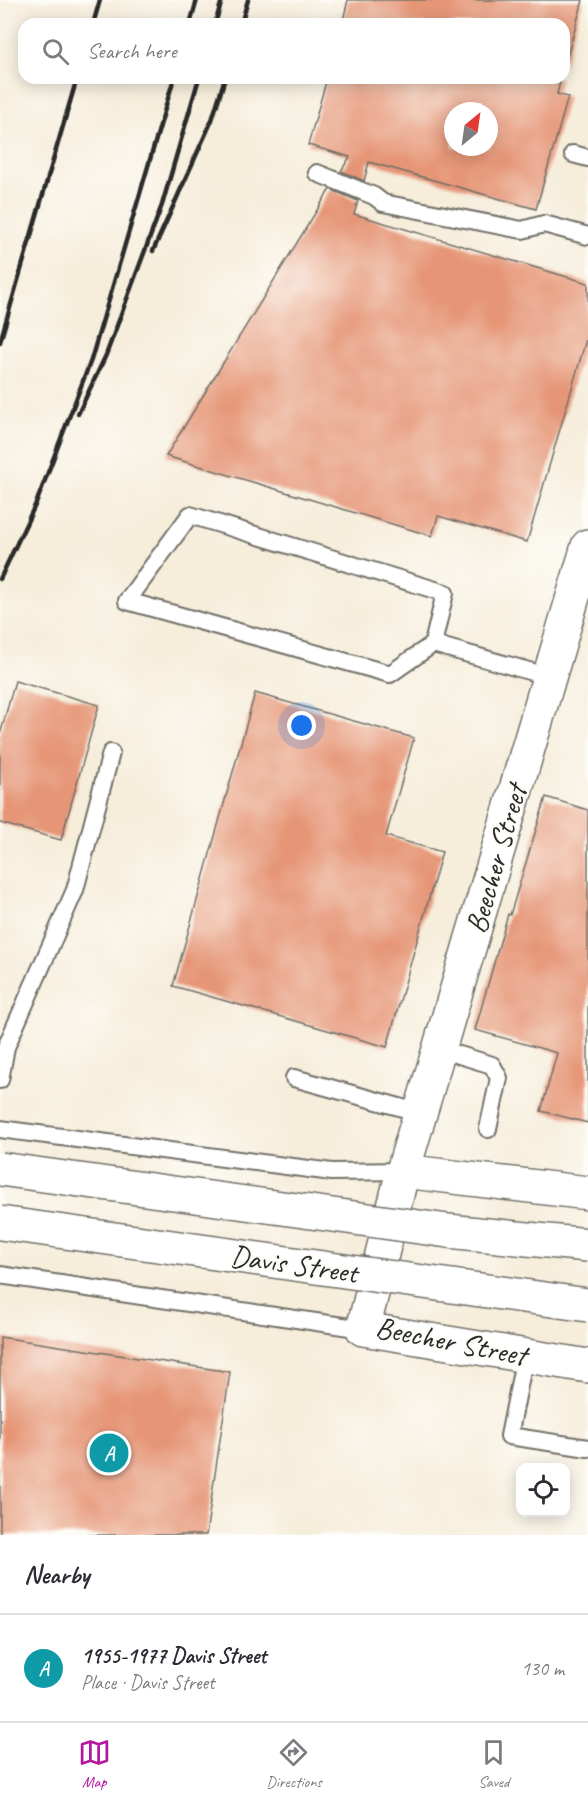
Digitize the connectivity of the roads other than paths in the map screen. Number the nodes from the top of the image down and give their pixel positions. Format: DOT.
graph roads {
  1 [pos="317,173"];
  2 [pos="588,236"];
  3 [pos="588,547"];
  4 [pos="433,644"];
  5 [pos="550,677"];
  6 [pos="111,753"];
  7 [pos="440,1049"];
  8 [pos="294,1078"];
  9 [pos="0,1080"];
  10 [pos="421,1113"];
  11 [pos="0,1129"];
  12 [pos="488,1129"];
  13 [pos="0,1169"];
  14 [pos="403,1171"];
  15 [pos="588,1193"];
  16 [pos="0,1223"];
  17 [pos="588,1245"];
  18 [pos="0,1275"];
  19 [pos="588,1305"];
  20 [pos="363,1329"];
  21 [pos="525,1356"];
  22 [pos="588,1366"];
  23 [pos="588,1448"];
  1 -- 2 [label="lane"];
  3 -- 5 [label="street, Beecher Street"];
  4 -- 4 [label="lane"];
  4 -- 5 [label="lane"];
  5 -- 7 [label="street, Beecher Street"];
  6 -- 9 [label="lane"];
  7 -- 10 [label="street, Beecher Street"];
  7 -- 12 [label="lane"];
  8 -- 10 [label="lane"];
  10 -- 14 [label="street, Beecher Street"];
  11 -- 14 [label="lane"];
  13 -- 17 [label="street, Davis Street, bridge"];
  14 -- 15 [label="street"];
  14 -- 20 [label="street, Beecher Street"];
  16 -- 19 [label="street, Davis Street, bridge"];
  18 -- 20 [label="lane"];
  20 -- 21 [label="street, Beecher Street"];
  21 -- 22 [label="street, Beecher Street"];
  21 -- 23 [label="lane"];
}
